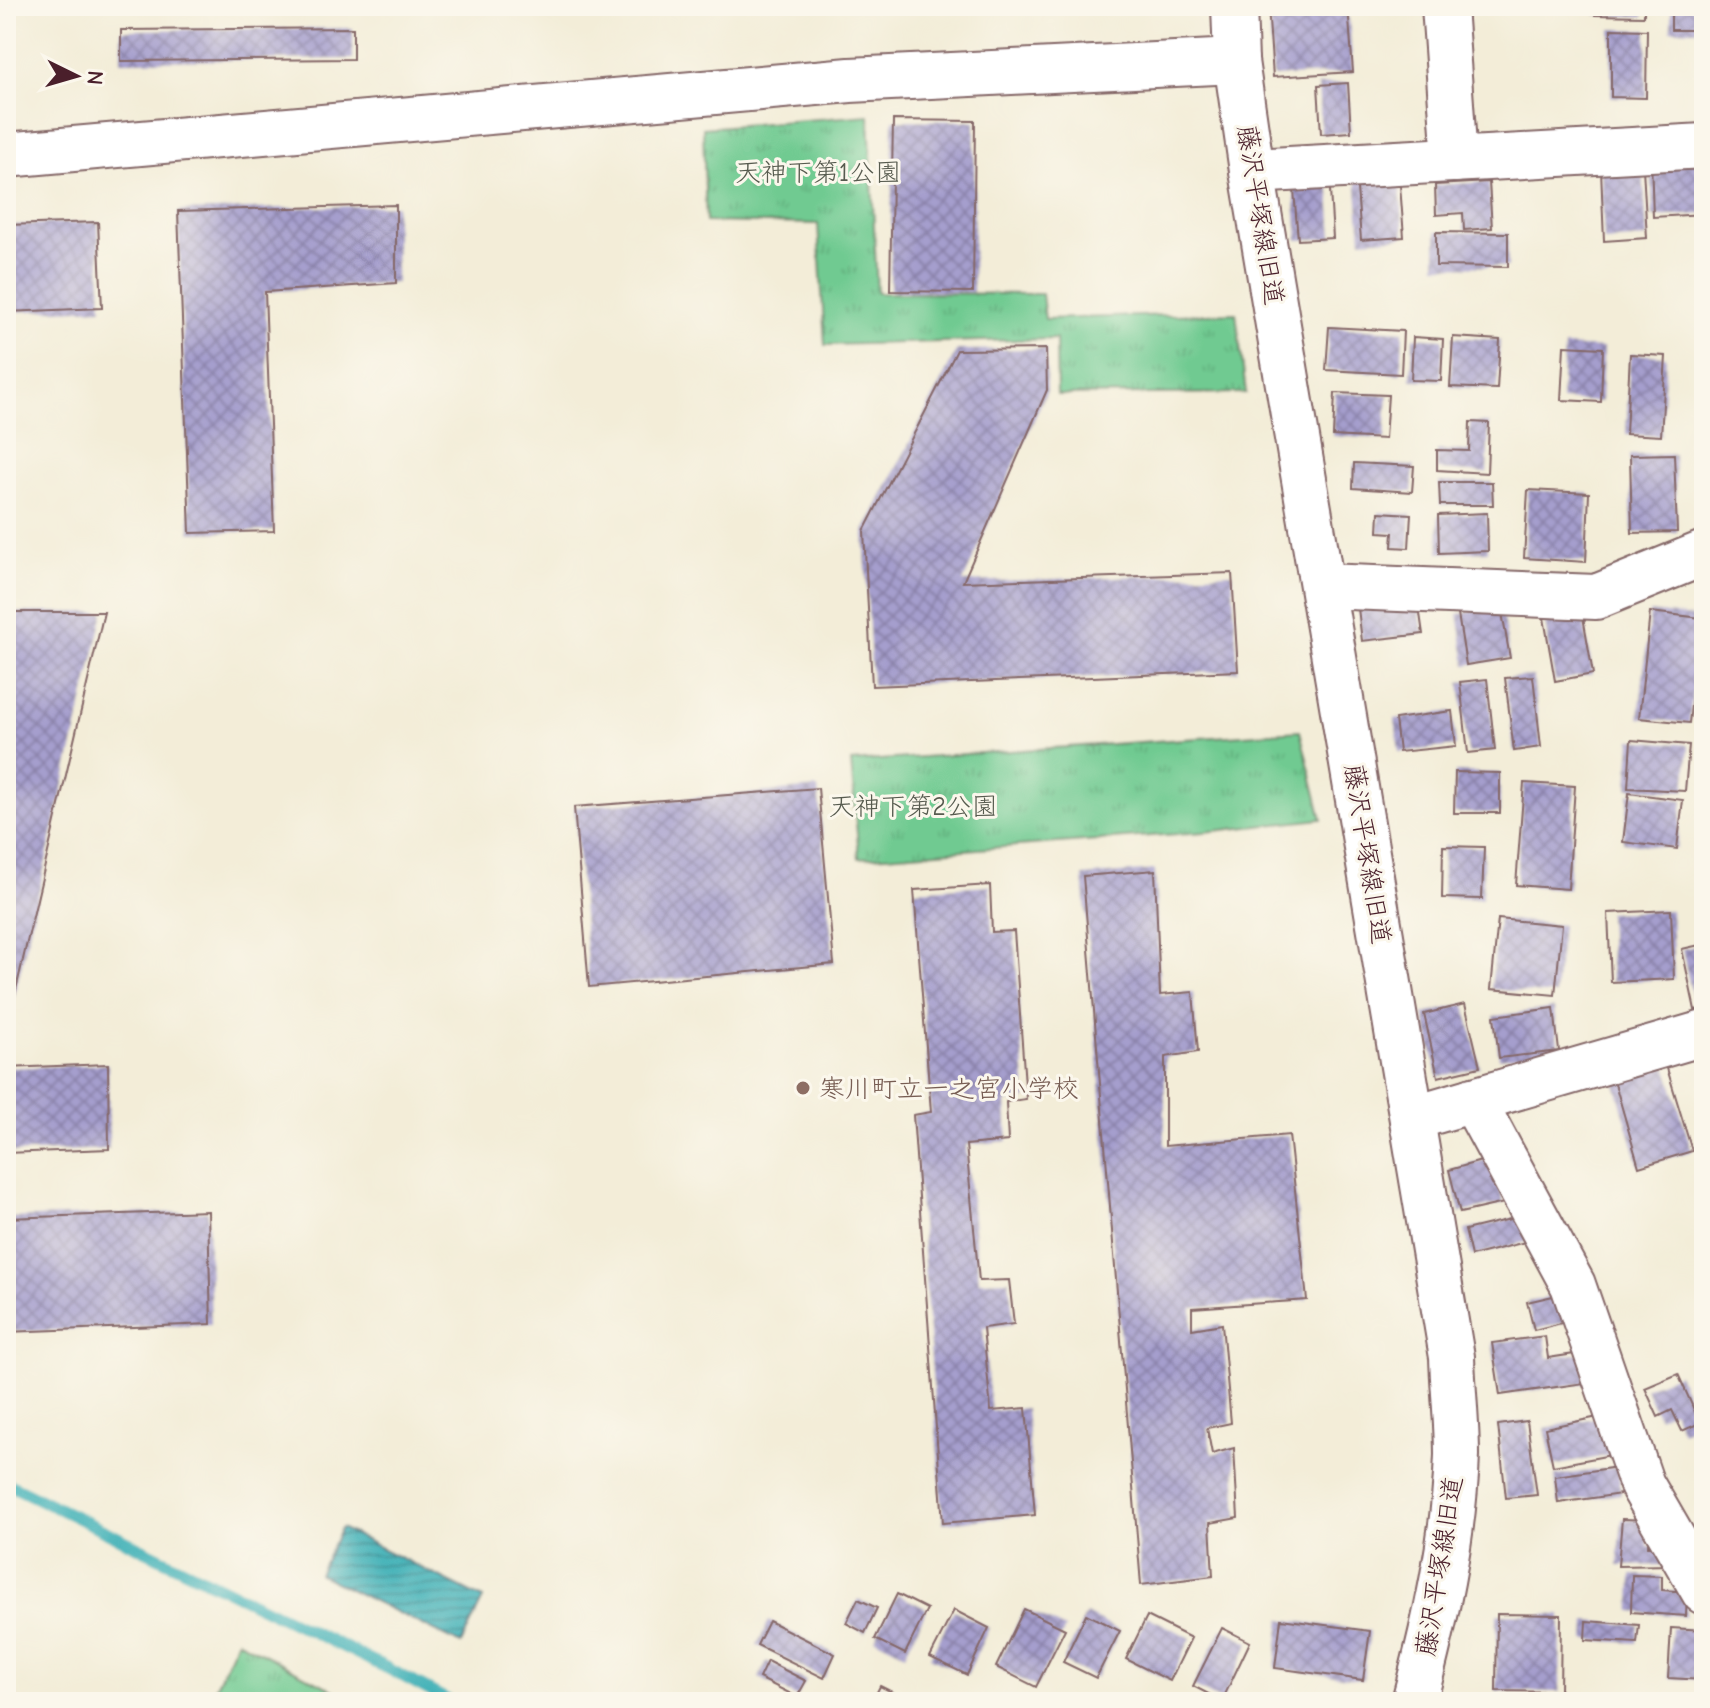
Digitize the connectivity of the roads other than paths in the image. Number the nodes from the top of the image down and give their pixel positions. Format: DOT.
graph roads {
  1 [pos="1234,6"];
  2 [pos="1444,6"];
  3 [pos="1236,61"];
  4 [pos="1704,146"];
  5 [pos="6,155"];
  6 [pos="1455,160"];
  7 [pos="1252,171"];
  8 [pos="1704,553"];
  9 [pos="1324,586"];
  10 [pos="1704,1033"];
  11 [pos="1473,1100"];
  12 [pos="1412,1118"];
  13 [pos="1704,1592"];
  14 [pos="1414,1702"];
  1 -- 3 [label="street, 藤沢平塚線旧道"];
  2 -- 6 [label="street"];
  3 -- 5 [label="street"];
  3 -- 7 [label="street, 藤沢平塚線旧道"];
  4 -- 6 [label="street"];
  6 -- 7 [label="street"];
  7 -- 9 [label="street, 藤沢平塚線旧道"];
  8 -- 9 [label="street"];
  9 -- 12 [label="street, 藤沢平塚線旧道"];
  10 -- 11 [label="street"];
  11 -- 12 [label="street"];
  11 -- 13 [label="street"];
  12 -- 14 [label="street, 藤沢平塚線旧道"];
}
